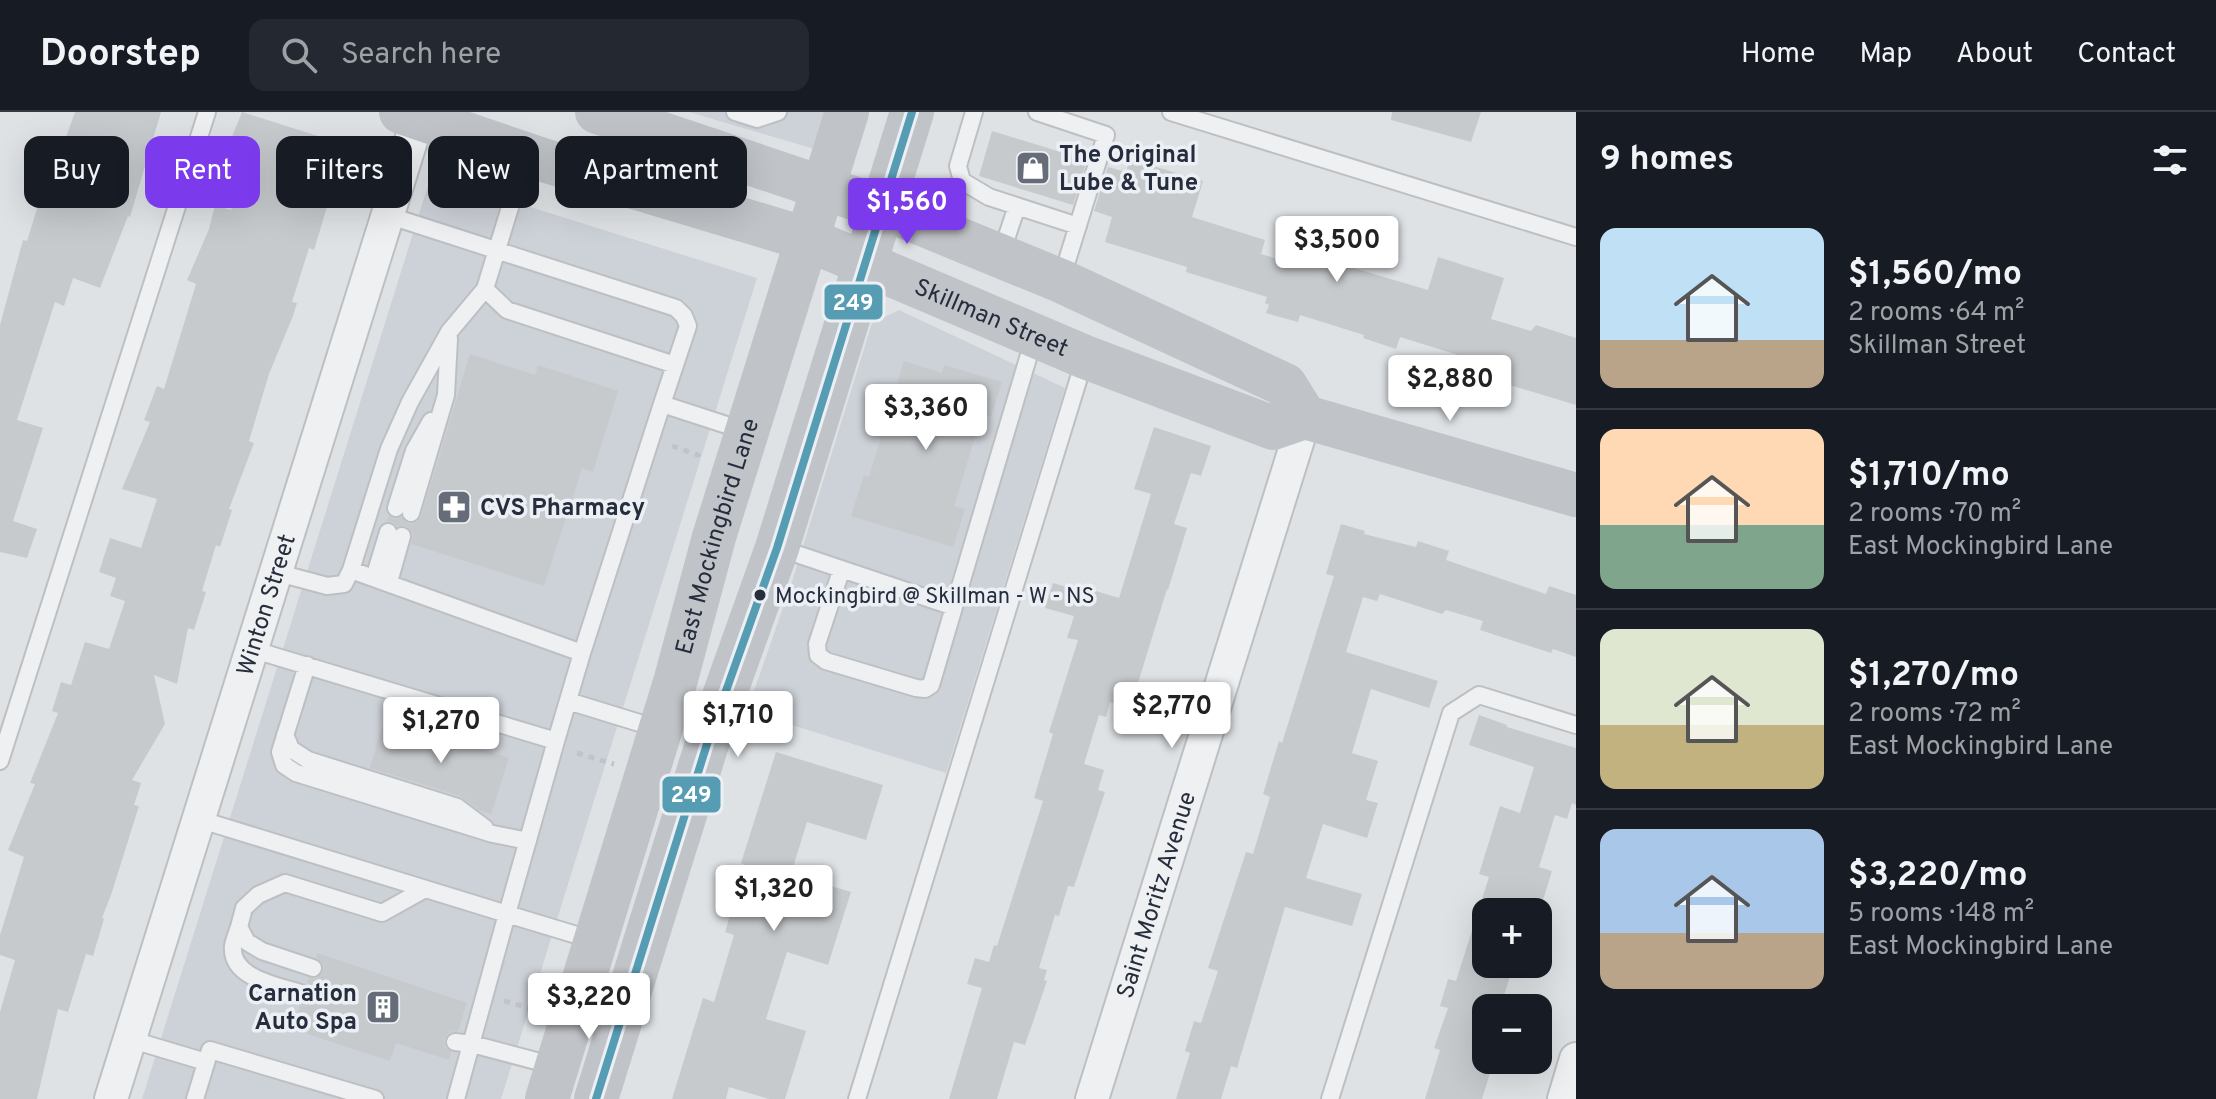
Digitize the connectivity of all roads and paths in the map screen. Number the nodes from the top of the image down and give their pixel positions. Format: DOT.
graph roads {
  1 [pos="207,112"];
  2 [pos="735,112"];
  3 [pos="778,112"];
  4 [pos="847,112"];
  5 [pos="912,112"];
  6 [pos="974,112"];
  7 [pos="1037,112"];
  8 [pos="1171,112"];
  9 [pos="413,114"];
  10 [pos="616,115"];
  11 [pos="476,136"];
  12 [pos="539,158"];
  13 [pos="822,187"];
  14 [pos="1017,206"];
  15 [pos="510,208"];
  16 [pos="883,208"];
  17 [pos="387,215"];
  18 [pos="1078,226"];
  19 [pos="1576,237"];
  20 [pos="807,239"];
  21 [pos="497,252"];
  22 [pos="1001,257"];
  23 [pos="866,264"];
  24 [pos="1061,281"];
  25 [pos="485,289"];
  26 [pos="449,332"];
  27 [pos="1034,335"];
  28 [pos="1085,357"];
  29 [pos="675,365"];
  30 [pos="662,404"];
  31 [pos="1305,417"];
  32 [pos="747,431"];
  33 [pos="667,445"];
  34 [pos="708,464"];
  35 [pos="1576,495"];
  36 [pos="403,510"];
  37 [pos="395,534"];
  38 [pos="777,548"];
  39 [pos="351,570"];
  40 [pos="841,571"];
  41 [pos="275,572"];
  42 [pos="382,580"];
  43 [pos="954,607"];
  44 [pos="251,649"];
  45 [pos="582,653"];
  46 [pos="307,665"];
  47 [pos="568,701"];
  48 [pos="1576,725"];
  49 [pos="660,730"];
  50 [pos="556,741"];
  51 [pos="707,744"];
  52 [pos="577,753"];
  53 [pos="0,761"];
  54 [pos="619,766"];
  55 [pos="198,819"];
  56 [pos="528,841"];
  57 [pos="425,889"];
  58 [pos="507,914"];
  59 [pos="239,927"];
  60 [pos="595,941"];
  61 [pos="313,968"];
  62 [pos="304,994"];
  63 [pos="486,995"];
  64 [pos="545,1013"];
  65 [pos="129,1039"];
  66 [pos="455,1042"];
  67 [pos="472,1044"];
  68 [pos="1576,1059"];
  69 [pos="206,1062"];
  70 [pos="552,1083"];
  71 [pos="599,1090"];
  72 [pos="111,1099"];
  73 [pos="195,1099"];
  74 [pos="375,1099"];
  75 [pos="456,1099"];
  76 [pos="857,1099"];
  77 [pos="1092,1099"];
  78 [pos="1330,1099"];
  79 [pos="1564,1099"];
  1 -- 53 [label="lane"];
  2 -- 3 [label="lane"];
  4 -- 13 [label="main road, East Mockingbird Lane"];
  5 -- 16 [label="main road"];
  6 -- 14 [label="lane"];
  7 -- 18 [label="lane"];
  8 -- 19 [label="lane"];
  9 -- 11 [label="main road, Skillman Street"];
  9 -- 17 [label="street, Winton Street"];
  10 -- 13 [label="main road"];
  12 -- 20 [label="main road, Skillman Street"];
  13 -- 16 [label="main road"];
  13 -- 20 [label="main road, East Mockingbird Lane"];
  14 -- 18 [label="lane"];
  14 -- 22 [label="lane"];
  15 -- 21 [label="lane"];
  16 -- 22 [label="main road"];
  16 -- 23 [label="main road"];
  17 -- 21 [label="lane"];
  17 -- 41 [label="street, Winton Street"];
  18 -- 24 [label="lane"];
  20 -- 23 [label="main road, Skillman Street"];
  20 -- 32 [label="main road, East Mockingbird Lane"];
  21 -- 25 [label="lane"];
  21 -- 29 [label="lane"];
  22 -- 24 [label="main road"];
  23 -- 27 [label="main road, Skillman Street"];
  23 -- 38 [label="main road"];
  24 -- 31 [label="main road"];
  25 -- 26 [label="lane"];
  25 -- 29 [label="lane"];
  26 -- 36 [label="lane"];
  26 -- 39 [label="lane"];
  27 -- 28 [label="main road, Skillman Street"];
  27 -- 43 [label="lane"];
  28 -- 31 [label="main road, Skillman Street"];
  28 -- 76 [label="lane"];
  29 -- 30 [label="lane"];
  30 -- 32 [label="lane"];
  30 -- 45 [label="lane"];
  31 -- 35 [label="main road, Skillman Street"];
  31 -- 77 [label="street, Saint Moritz Avenue"];
  32 -- 49 [label="main road, East Mockingbird Lane"];
  33 -- 34 [label="path"];
  37 -- 42 [label="lane"];
  38 -- 40 [label="lane"];
  38 -- 51 [label="main road"];
  39 -- 41 [label="lane"];
  39 -- 42 [label="lane"];
  40 -- 43 [label="lane"];
  40 -- 43 [label="lane"];
  41 -- 44 [label="street, Winton Street"];
  42 -- 45 [label="lane"];
  44 -- 46 [label="lane"];
  44 -- 55 [label="street, Winton Street"];
  45 -- 47 [label="lane"];
  46 -- 50 [label="lane"];
  46 -- 56 [label="lane"];
  47 -- 49 [label="lane"];
  47 -- 50 [label="lane"];
  48 -- 78 [label="lane"];
  49 -- 51 [label="main road"];
  49 -- 60 [label="main road, East Mockingbird Lane"];
  50 -- 56 [label="lane"];
  51 -- 71 [label="main road"];
  52 -- 54 [label="path"];
  55 -- 57 [label="lane"];
  55 -- 65 [label="street, Winton Street"];
  56 -- 58 [label="lane"];
  57 -- 58 [label="lane"];
  57 -- 59 [label="lane"];
  58 -- 60 [label="lane"];
  58 -- 63 [label="lane"];
  59 -- 61 [label="lane"];
  59 -- 62 [label="lane"];
  60 -- 70 [label="main road, East Mockingbird Lane"];
  63 -- 64 [label="path"];
  63 -- 67 [label="lane"];
  65 -- 69 [label="lane"];
  65 -- 72 [label="street, Winton Street"];
  66 -- 67 [label="lane"];
  67 -- 70 [label="lane"];
  67 -- 75 [label="lane"];
  68 -- 79 [label="street"];
  69 -- 73 [label="lane"];
  69 -- 74 [label="lane"];
  70 -- 71 [label="main road"];
}
